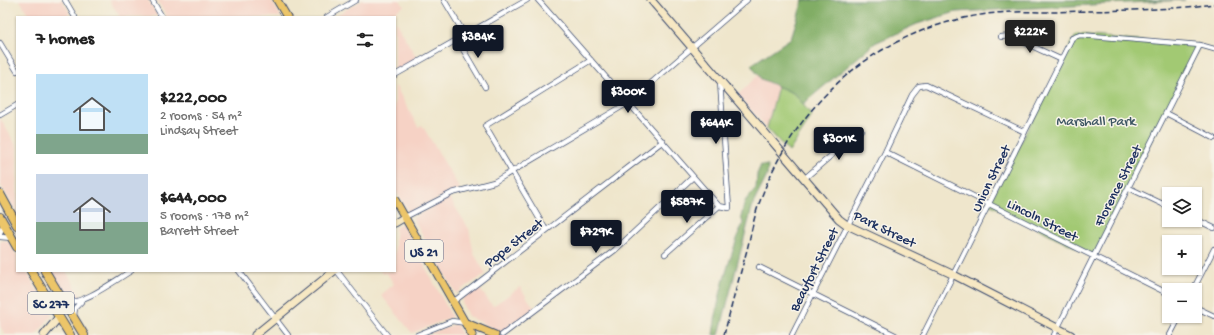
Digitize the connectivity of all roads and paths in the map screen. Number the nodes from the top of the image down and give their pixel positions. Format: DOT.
graph roads {
  1 [pos="65,0"];
  2 [pos="152,0"];
  3 [pos="277,0"];
  4 [pos="356,0"];
  5 [pos="444,0"];
  6 [pos="527,0"];
  7 [pos="538,0"];
  8 [pos="651,0"];
  9 [pos="747,0"];
  10 [pos="74,16"];
  11 [pos="161,16"];
  12 [pos="286,16"];
  13 [pos="330,16"];
  14 [pos="465,35"];
  15 [pos="1001,37"];
  16 [pos="457,39"];
  17 [pos="0,43"];
  18 [pos="1200,45"];
  19 [pos="692,48"];
  20 [pos="1214,49"];
  21 [pos="591,60"];
  22 [pos="1060,60"];
  23 [pos="16,70"];
  24 [pos="396,74"];
  25 [pos="720,82"];
  26 [pos="485,87"];
  27 [pos="628,103"];
  28 [pos="16,106"];
  29 [pos="1166,113"];
  30 [pos="0,115"];
  31 [pos="861,130"];
  32 [pos="1025,132"];
  33 [pos="1214,138"];
  34 [pos="663,141"];
  35 [pos="885,152"];
  36 [pos="513,172"];
  37 [pos="693,177"];
  38 [pos="805,178"];
  39 [pos="1129,188"];
  40 [pos="0,194"];
  41 [pos="396,202"];
  42 [pos="989,204"];
  43 [pos="1162,204"];
  44 [pos="719,206"];
  45 [pos="405,217"];
  46 [pos="2,220"];
  47 [pos="16,222"];
  48 [pos="396,222"];
  49 [pos="1202,222"];
  50 [pos="847,225"];
  51 [pos="1214,228"];
  52 [pos="546,230"];
  53 [pos="0,233"];
  54 [pos="0,237"];
  55 [pos="12,238"];
  56 [pos="16,245"];
  57 [pos="1214,249"];
  58 [pos="665,254"];
  59 [pos="1093,256"];
  60 [pos="759,267"];
  61 [pos="33,272"];
  62 [pos="46,272"];
  63 [pos="130,272"];
  64 [pos="240,272"];
  65 [pos="333,272"];
  66 [pos="338,272"];
  67 [pos="954,275"];
  68 [pos="1197,283"];
  69 [pos="1162,290"];
  70 [pos="813,292"];
  71 [pos="82,300"];
  72 [pos="63,301"];
  73 [pos="453,302"];
  74 [pos="68,309"];
  75 [pos="1202,310"];
  76 [pos="1214,316"];
  77 [pos="59,317"];
  78 [pos="74,318"];
  79 [pos="275,319"];
  80 [pos="466,323"];
  81 [pos="1176,323"];
  82 [pos="1056,332"];
  83 [pos="44,335"];
  84 [pos="70,335"];
  85 [pos="84,335"];
  86 [pos="255,335"];
  87 [pos="288,335"];
  88 [pos="387,335"];
  89 [pos="417,335"];
  90 [pos="472,335"];
  91 [pos="495,335"];
  92 [pos="502,335"];
  93 [pos="792,335"];
  94 [pos="895,335"];
  95 [pos="923,335"];
  96 [pos="1071,335"];
  97 [pos="1170,335"];
  1 -- 10 [label="street"];
  2 -- 11 [label="street"];
  3 -- 12 [label="main road"];
  4 -- 13 [label="street"];
  5 -- 14 [label="street"];
  6 -- 14 [label="street"];
  7 -- 21 [label="street"];
  8 -- 19 [label="street, Park Street"];
  9 -- 19 [label="street"];
  14 -- 16 [label="street"];
  15 -- 22 [label="street"];
  16 -- 24 [label="street"];
  16 -- 26 [label="street"];
  17 -- 23 [label="street"];
  18 -- 20 [label="street"];
  18 -- 22 [label="street, Union Street"];
  18 -- 29 [label="street, Florence Street"];
  19 -- 25 [label="street, Park Street"];
  19 -- 27 [label="street"];
  21 -- 27 [label="street"];
  21 -- 36 [label="street"];
  22 -- 32 [label="street, Union Street"];
  25 -- 38 [label="street, Park Street"];
  25 -- 44 [label="street"];
  27 -- 34 [label="street"];
  27 -- 36 [label="street"];
  28 -- 30 [label="street"];
  29 -- 33 [label="street"];
  29 -- 39 [label="street, Florence Street"];
  31 -- 38 [label="street"];
  32 -- 35 [label="street, Beaufort Street"];
  32 -- 42 [label="street, Union Street"];
  34 -- 37 [label="street"];
  34 -- 52 [label="street, Pope Street"];
  35 -- 42 [label="street, Lincoln Street"];
  35 -- 50 [label="street, Beaufort Street"];
  36 -- 45 [label="street"];
  36 -- 52 [label="street"];
  37 -- 44 [label="street"];
  37 -- 92 [label="street"];
  38 -- 50 [label="street, Park Street"];
  39 -- 43 [label="street"];
  39 -- 59 [label="street, Florence Street"];
  40 -- 47 [label="highway"];
  41 -- 45 [label="main road, US 21"];
  42 -- 59 [label="street, Lincoln Street"];
  42 -- 67 [label="street, Union Street"];
  44 -- 58 [label="street"];
  45 -- 48 [label="street"];
  45 -- 73 [label="main road, US 21"];
  46 -- 53 [label="street"];
  46 -- 55 [label="highway"];
  49 -- 51 [label="street"];
  50 -- 67 [label="street, Park Street"];
  50 -- 70 [label="street, Beaufort Street"];
  52 -- 73 [label="street, Pope Street"];
  54 -- 55 [label="street"];
  55 -- 56 [label="highway"];
  57 -- 68 [label="street"];
  59 -- 69 [label="street, Lincoln Street"];
  59 -- 82 [label="street, Florence Street"];
  60 -- 70 [label="street"];
  61 -- 77 [label="highway, SC 277"];
  62 -- 72 [label="highway, SC 277"];
  63 -- 71 [label="street"];
  64 -- 79 [label="street"];
  65 -- 79 [label="street"];
  66 -- 88 [label="street"];
  67 -- 82 [label="street, Park Street"];
  67 -- 95 [label="street, Union Street"];
  70 -- 93 [label="street, Beaufort Street"];
  70 -- 94 [label="street"];
  71 -- 72 [label="street"];
  71 -- 78 [label="street"];
  72 -- 74 [label="highway, SC 277"];
  73 -- 80 [label="main road, US 21"];
  74 -- 77 [label="street"];
  74 -- 78 [label="highway, SC 277"];
  75 -- 76 [label="street"];
  77 -- 83 [label="street"];
  77 -- 84 [label="highway, SC 277"];
  78 -- 85 [label="highway, SC 277"];
  79 -- 86 [label="street"];
  79 -- 87 [label="street"];
  80 -- 89 [label="street"];
  80 -- 90 [label="main road, US 21"];
  80 -- 91 [label="main road"];
  81 -- 97 [label="street"];
  82 -- 96 [label="street, Park Street"];
}
